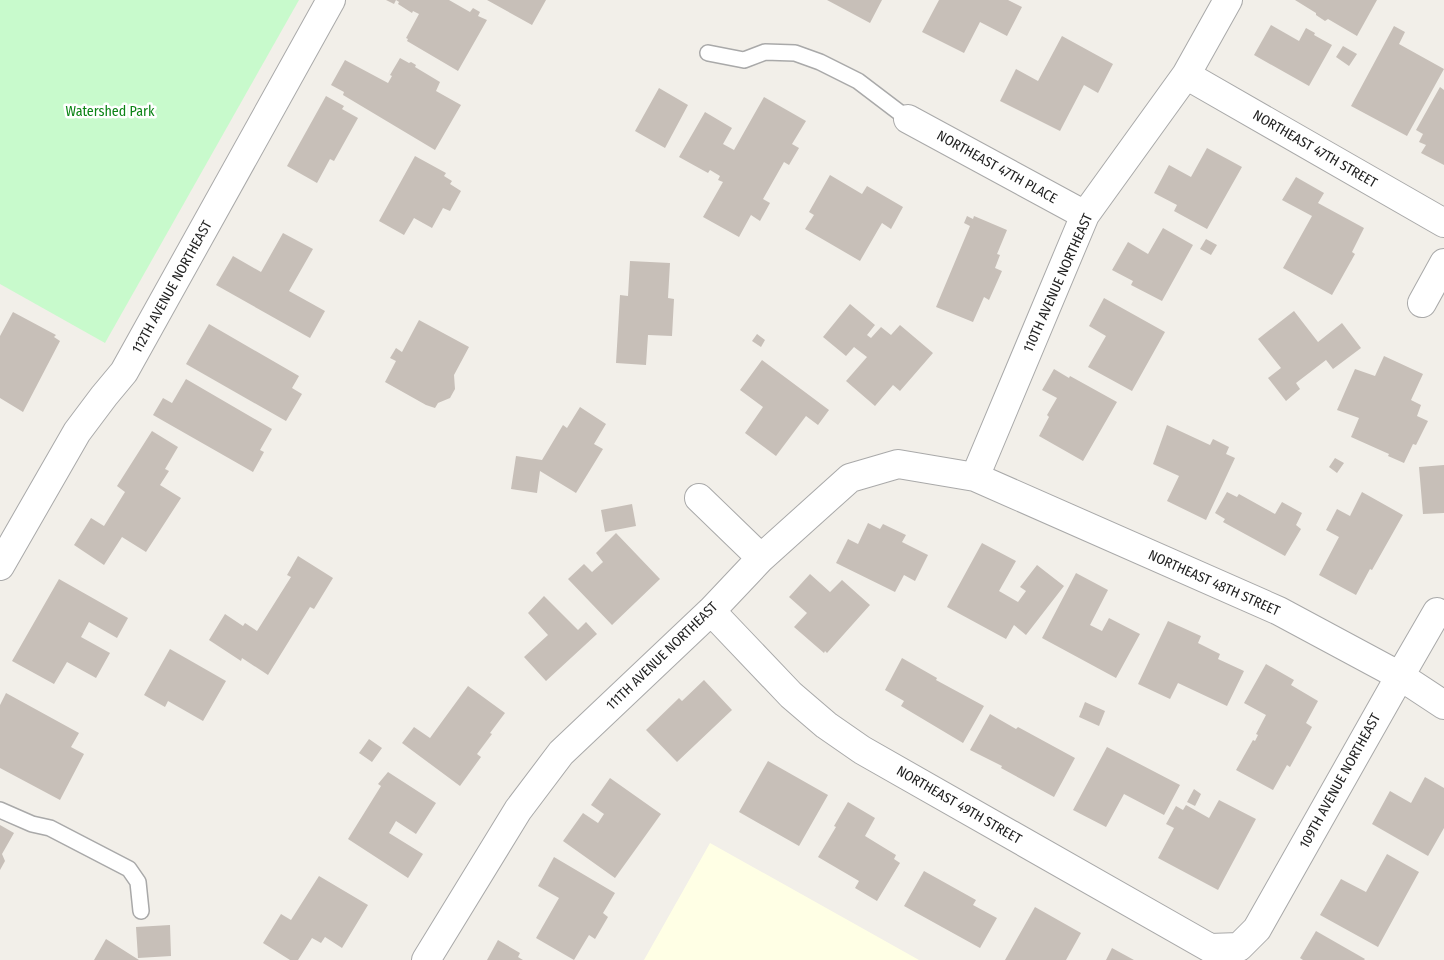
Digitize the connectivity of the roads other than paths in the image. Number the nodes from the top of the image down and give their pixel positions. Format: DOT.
graph roads {
  1 [pos="330,0"];
  2 [pos="1228,0"];
  3 [pos="708,53"];
  4 [pos="1186,75"];
  5 [pos="908,118"];
  6 [pos="1085,215"];
  7 [pos="1444,223"];
  8 [pos="1444,263"];
  9 [pos="1422,303"];
  10 [pos="975,477"];
  11 [pos="699,498"];
  12 [pos="761,558"];
  13 [pos="0,566"];
  14 [pos="710,611"];
  15 [pos="1437,612"];
  16 [pos="1400,676"];
  17 [pos="1444,705"];
  18 [pos="0,810"];
  19 [pos="141,910"];
  20 [pos="1239,947"];
  21 [pos="426,960"];
  1 -- 13 [label="street, 112TH AVENUE NORTHEAST"];
  2 -- 4 [label="street, 110TH AVENUE NORTHEAST"];
  3 -- 5 [label="lane"];
  4 -- 6 [label="street, 110TH AVENUE NORTHEAST"];
  4 -- 7 [label="street, NORTHEAST 47TH STREET"];
  5 -- 6 [label="street, NORTHEAST 47TH PLACE"];
  6 -- 10 [label="street, 110TH AVENUE NORTHEAST"];
  8 -- 9 [label="street"];
  10 -- 12 [label="street, 111TH AVENUE NORTHEAST"];
  10 -- 16 [label="street, NORTHEAST 48TH STREET"];
  11 -- 12 [label="street"];
  12 -- 14 [label="street, 111TH AVENUE NORTHEAST"];
  14 -- 20 [label="street, NORTHEAST 49TH STREET"];
  14 -- 21 [label="street, 111TH AVENUE NORTHEAST"];
  15 -- 16 [label="street, 109TH AVENUE NORTHEAST"];
  16 -- 17 [label="street, NORTHEAST 48TH STREET"];
  16 -- 20 [label="street, 109TH AVENUE NORTHEAST"];
  18 -- 19 [label="lane"];
}
